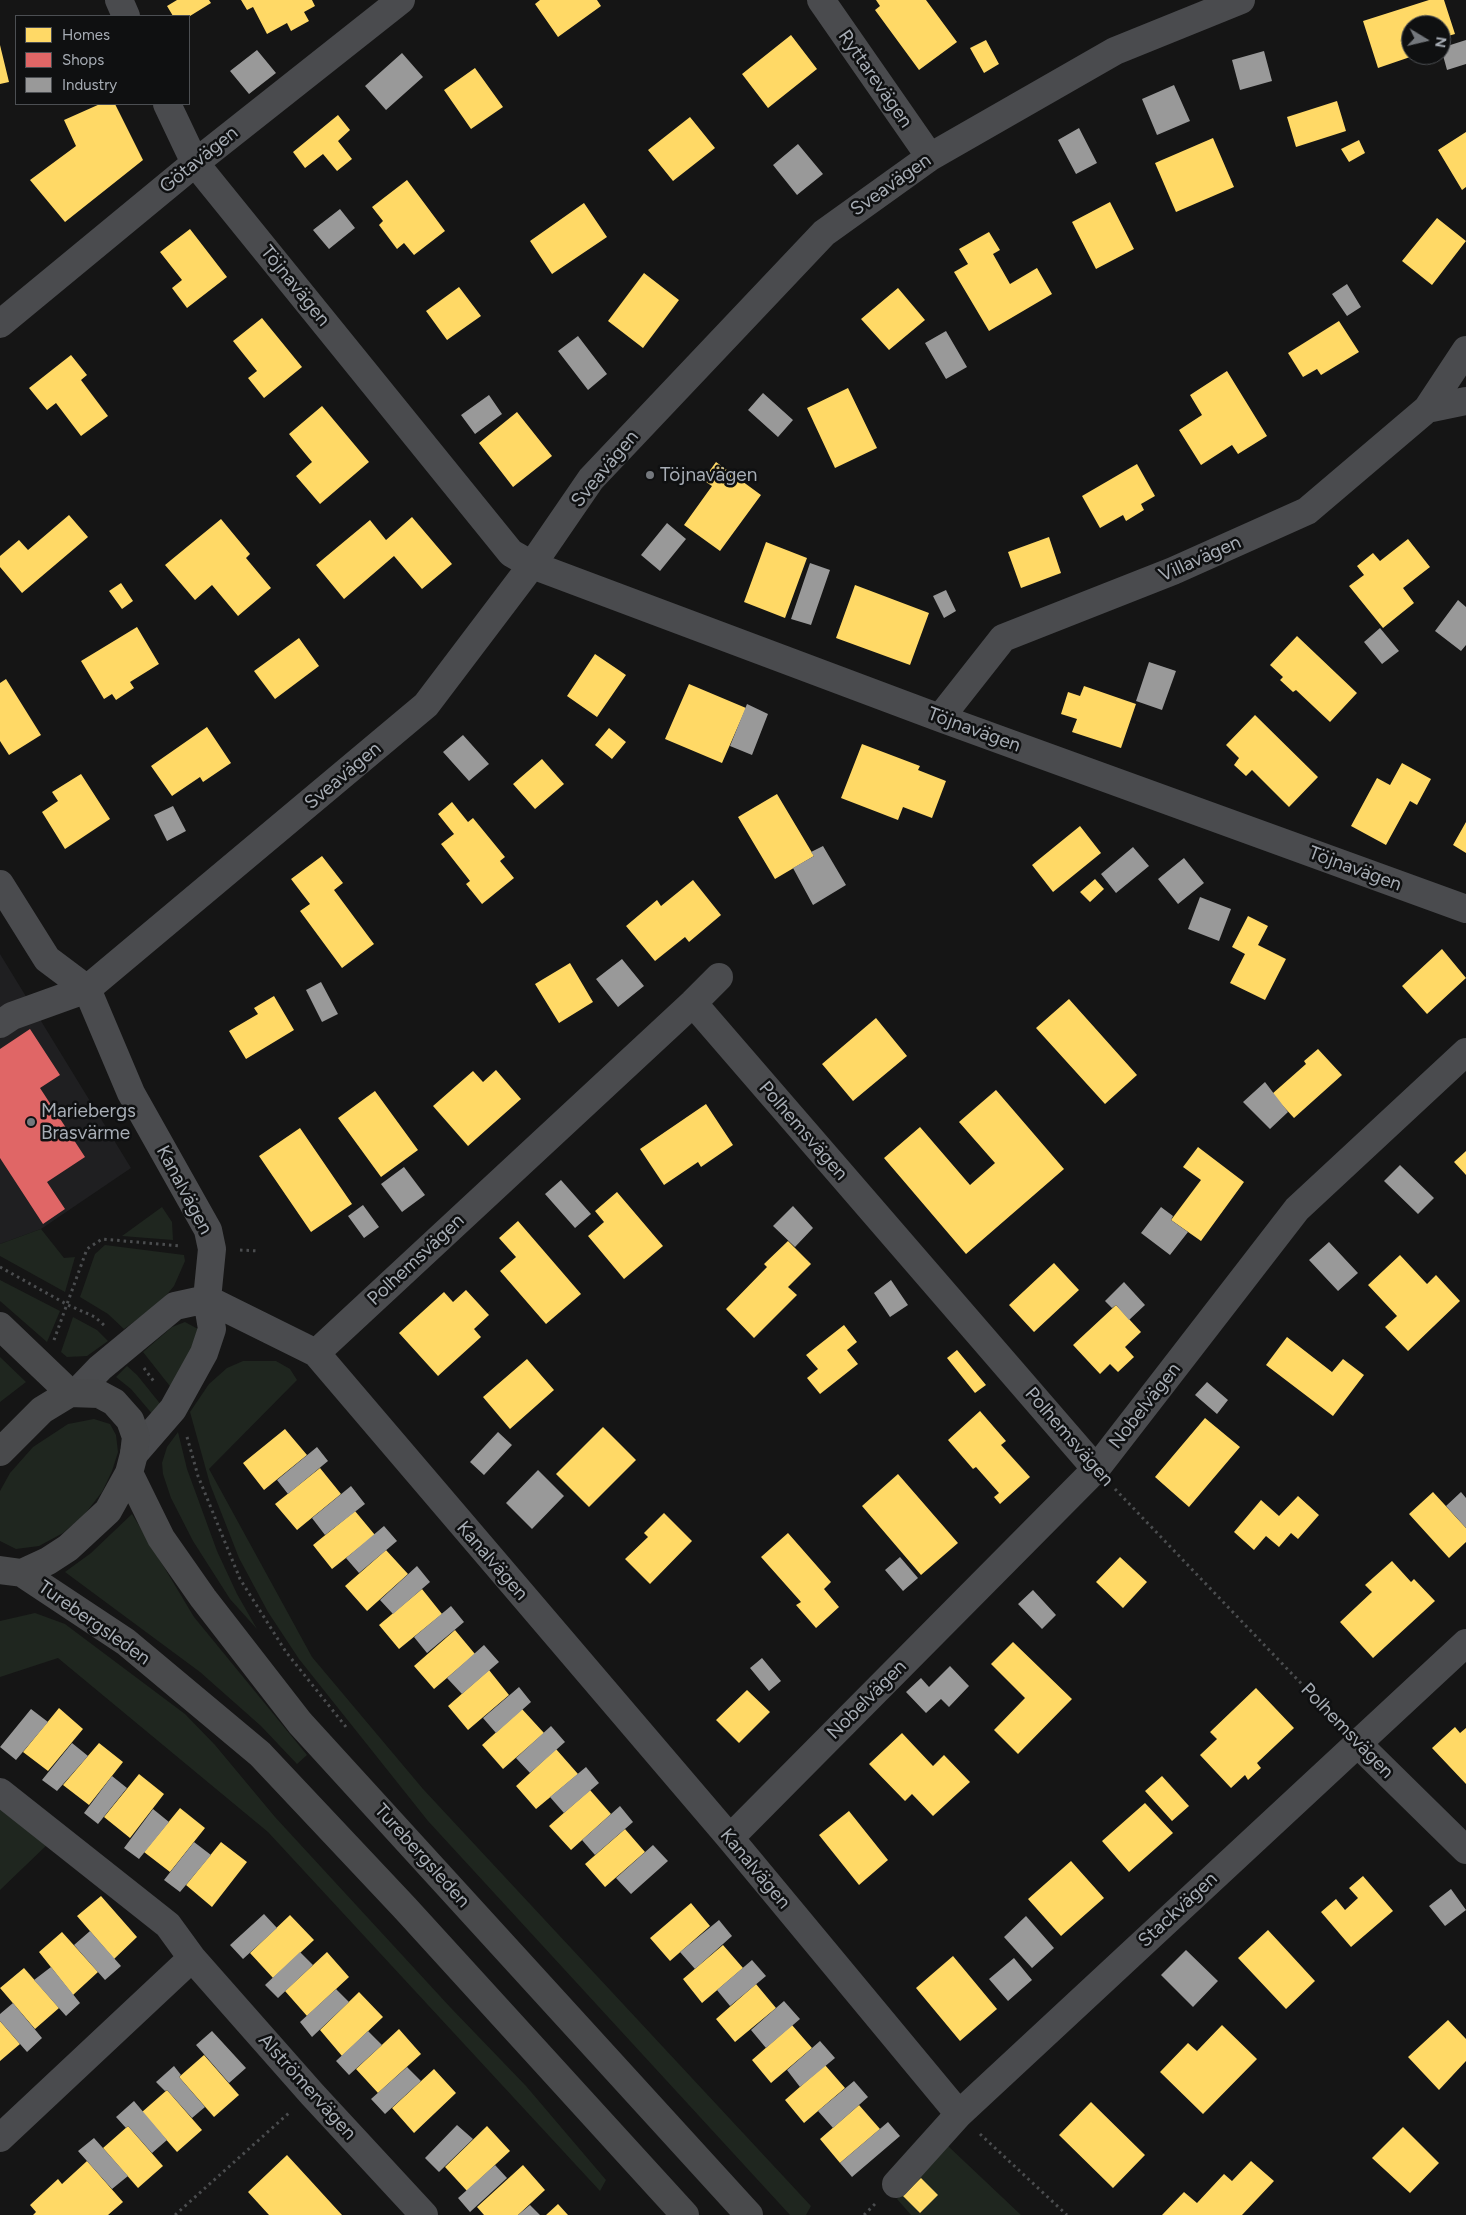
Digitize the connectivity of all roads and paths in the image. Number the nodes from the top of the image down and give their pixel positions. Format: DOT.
graph roads {
  1 [pos="119,0"];
  2 [pos="401,0"];
  3 [pos="820,0"];
  4 [pos="1241,0"];
  5 [pos="126,15"];
  6 [pos="168,105"];
  7 [pos="930,157"];
  8 [pos="195,162"];
  9 [pos="0,324"];
  10 [pos="1466,350"];
  11 [pos="1466,401"];
  12 [pos="1427,409"];
  13 [pos="532,565"];
  14 [pos="940,718"];
  15 [pos="0,884"];
  16 [pos="1466,909"];
  17 [pos="719,976"];
  18 [pos="87,989"];
  19 [pos="693,1004"];
  20 [pos="0,1024"];
  21 [pos="1466,1052"];
  22 [pos="212,1249"];
  23 [pos="259,1251"];
  24 [pos="0,1268"];
  25 [pos="207,1299"];
  26 [pos="68,1305"];
  27 [pos="0,1326"];
  28 [pos="125,1346"];
  29 [pos="316,1353"];
  30 [pos="73,1392"];
  31 [pos="173,1409"];
  32 [pos="0,1452"];
  33 [pos="132,1463"];
  34 [pos="1096,1469"];
  35 [pos="9,1576"];
  36 [pos="1466,1643"];
  37 [pos="349,1730"];
  38 [pos="1357,1743"];
  39 [pos="0,1792"];
  40 [pos="730,1838"];
  41 [pos="1466,1850"];
  42 [pos="192,1958"];
  43 [pos="312,2094"];
  44 [pos="959,2114"];
  45 [pos="0,2138"];
  46 [pos="896,2184"];
  47 [pos="175,2215"];
  48 [pos="424,2215"];
  49 [pos="685,2215"];
  50 [pos="749,2215"];
  51 [pos="1067,2215"];
  1 -- 5 [label="street"];
  2 -- 8 [label="street, Götavägen"];
  3 -- 7 [label="street, Ryttarevägen"];
  4 -- 7 [label="street, Sveavägen"];
  6 -- 8 [label="street, Töjnavägen"];
  7 -- 13 [label="street, Sveavägen"];
  8 -- 9 [label="street, Götavägen"];
  8 -- 13 [label="street, Töjnavägen"];
  10 -- 12 [label="street"];
  11 -- 12 [label="street, Villavägen"];
  12 -- 14 [label="street, Villavägen"];
  13 -- 14 [label="street, Töjnavägen"];
  13 -- 18 [label="street, Sveavägen"];
  14 -- 16 [label="street, Töjnavägen"];
  15 -- 18 [label="street"];
  17 -- 19 [label="street, Polhemsvägen"];
  18 -- 20 [label="street, Sveavägen"];
  18 -- 22 [label="street, Kanalvägen"];
  19 -- 29 [label="street, Polhemsvägen"];
  19 -- 34 [label="street, Polhemsvägen"];
  21 -- 34 [label="street, Nobelvägen"];
  22 -- 23 [label="path"];
  22 -- 25 [label="street, Kanalvägen"];
  22 -- 26 [label="path"];
  24 -- 26 [label="path"];
  25 -- 28 [label="street"];
  25 -- 29 [label="street, Kanalvägen"];
  25 -- 31 [label="street"];
  26 -- 28 [label="path"];
  27 -- 30 [label="main road"];
  28 -- 30 [label="street"];
  28 -- 31 [label="path"];
  29 -- 40 [label="street, Kanalvägen"];
  30 -- 32 [label="main road"];
  30 -- 33 [label="main road, Turebergsleden"];
  31 -- 33 [label="street"];
  31 -- 37 [label="path"];
  33 -- 35 [label="main road, Turebergsleden"];
  33 -- 50 [label="main road, Turebergsleden"];
  34 -- 38 [label="path, Polhemsvägen"];
  34 -- 40 [label="street, Nobelvägen"];
  35 -- 49 [label="main road, Turebergsleden"];
  36 -- 38 [label="street, Stackvägen"];
  38 -- 41 [label="street, Polhemsvägen"];
  38 -- 44 [label="street, Stackvägen"];
  39 -- 42 [label="street, Alströmervägen"];
  40 -- 44 [label="street, Kanalvägen"];
  42 -- 43 [label="street, Alströmervägen"];
  42 -- 45 [label="street"];
  43 -- 47 [label="path"];
  43 -- 48 [label="street, Alströmervägen"];
  44 -- 46 [label="street, Stackvägen"];
  44 -- 51 [label="path"];
}
